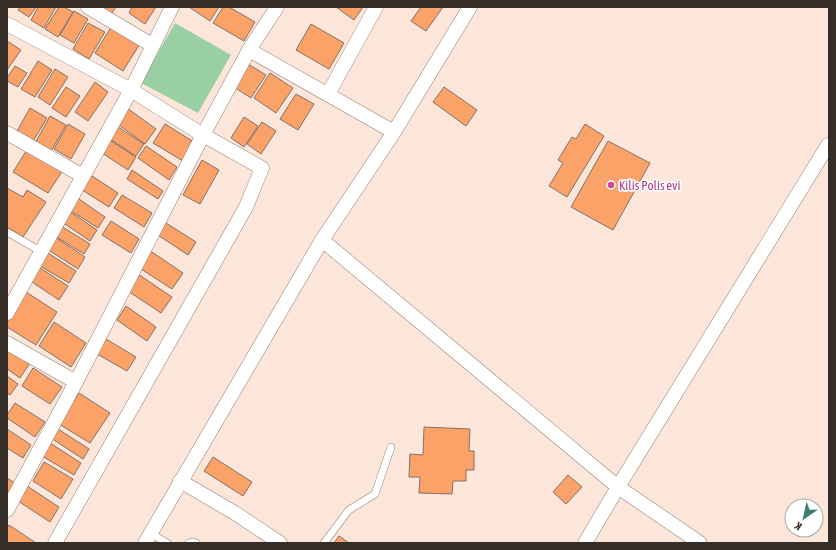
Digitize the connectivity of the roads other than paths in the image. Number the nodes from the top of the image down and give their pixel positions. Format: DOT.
graph roads {
  1 [pos="88,7"];
  2 [pos="172,7"];
  3 [pos="277,7"];
  4 [pos="376,7"];
  5 [pos="470,7"];
  6 [pos="7,24"];
  7 [pos="152,45"];
  8 [pos="250,50"];
  9 [pos="130,90"];
  10 [pos="328,94"];
  11 [pos="394,132"];
  12 [pos="7,133"];
  13 [pos="203,134"];
  14 [pos="828,145"];
  15 [pos="83,176"];
  16 [pos="7,232"];
  17 [pos="322,240"];
  18 [pos="42,252"];
  19 [pos="7,313"];
  20 [pos="7,343"];
  21 [pos="76,382"];
  22 [pos="391,447"];
  23 [pos="180,481"];
  24 [pos="618,487"];
  25 [pos="7,510"];
  26 [pos="148,538"];
  27 [pos="55,543"];
  28 [pos="167,543"];
  29 [pos="189,543"];
  30 [pos="196,543"];
  31 [pos="280,543"];
  32 [pos="324,543"];
  33 [pos="585,543"];
  34 [pos="700,543"];
  1 -- 7 [label="street"];
  2 -- 7 [label="street"];
  3 -- 8 [label="street"];
  4 -- 10 [label="street"];
  5 -- 11 [label="street"];
  6 -- 9 [label="street"];
  7 -- 9 [label="street"];
  8 -- 10 [label="street"];
  8 -- 13 [label="street"];
  9 -- 13 [label="street"];
  9 -- 15 [label="street"];
  10 -- 11 [label="street"];
  11 -- 17 [label="street"];
  12 -- 15 [label="street"];
  13 -- 21 [label="street"];
  13 -- 27 [label="street"];
  14 -- 24 [label="street"];
  15 -- 18 [label="street"];
  16 -- 18 [label="lane"];
  17 -- 23 [label="street"];
  17 -- 24 [label="street"];
  18 -- 19 [label="street"];
  20 -- 21 [label="street"];
  21 -- 25 [label="street"];
  22 -- 32 [label="lane"];
  23 -- 26 [label="street"];
  23 -- 31 [label="street"];
  24 -- 33 [label="street"];
  24 -- 34 [label="street"];
  26 -- 28 [label="lane"];
  29 -- 30 [label="lane"];
}
